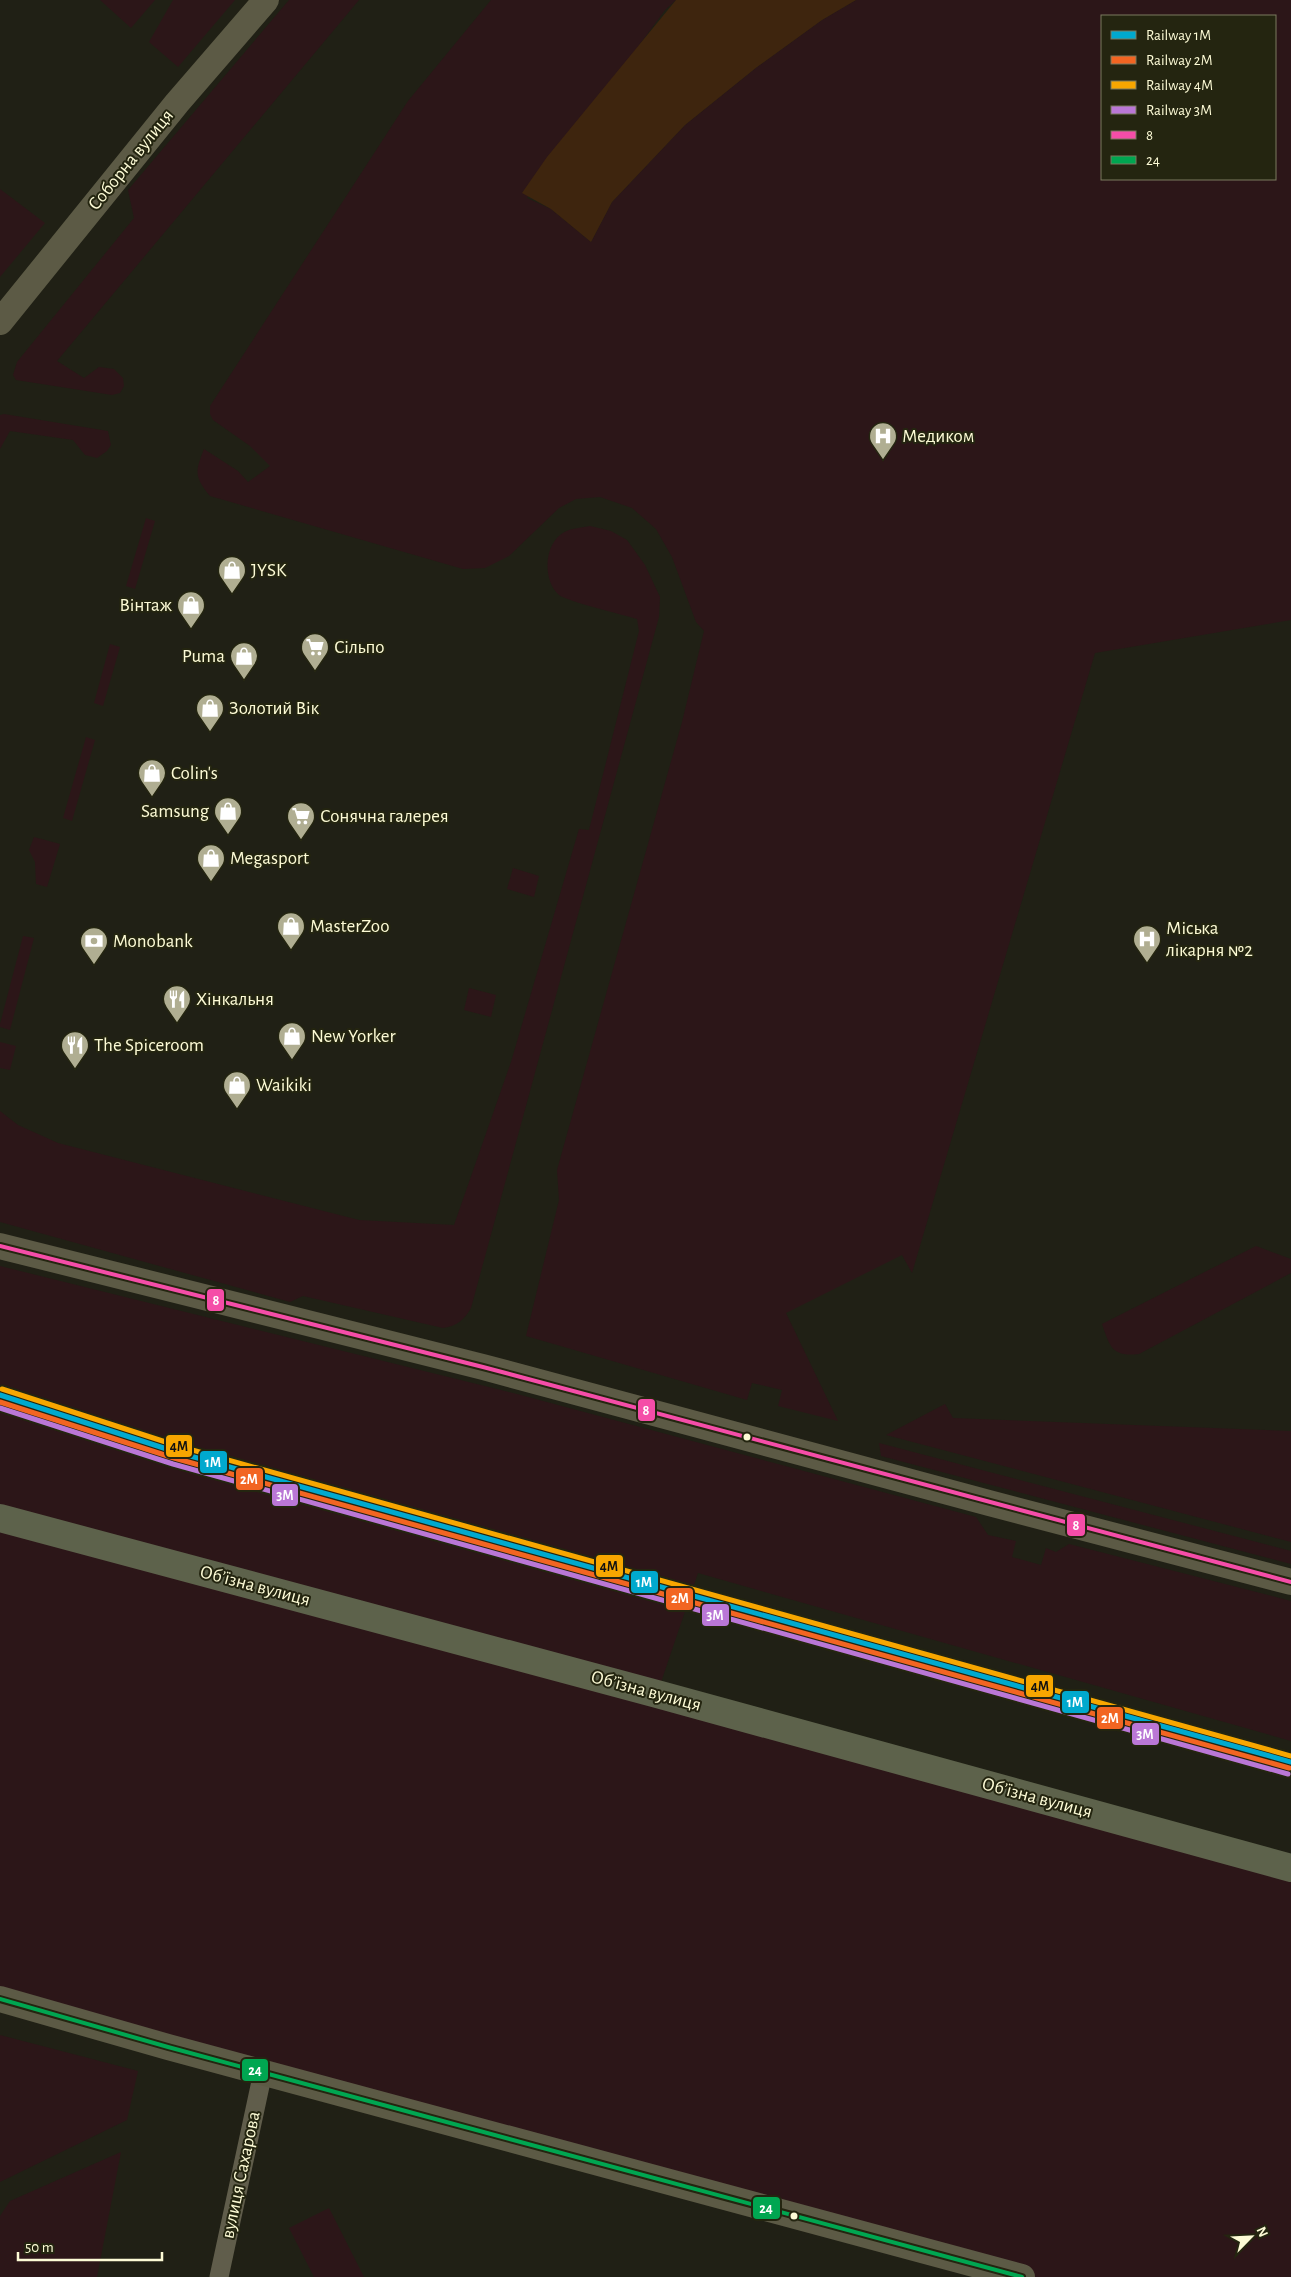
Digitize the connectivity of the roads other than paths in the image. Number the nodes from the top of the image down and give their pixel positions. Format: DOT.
graph roads {
  1 [pos="266,0"];
  2 [pos="0,322"];
  3 [pos="0,1246"];
  4 [pos="0,1518"];
  5 [pos="1291,1582"];
  6 [pos="1291,1868"];
  7 [pos="0,1999"];
  8 [pos="263,2072"];
  9 [pos="219,2277"];
  10 [pos="1022,2277"];
  1 -- 2 [label="street, Соборна вулиця"];
  3 -- 5 [label="street"];
  4 -- 6 [label="main road, Обʼїзна вулиця"];
  7 -- 8 [label="street"];
  8 -- 9 [label="street, вулиця Сахарова"];
  8 -- 10 [label="street"];
}
